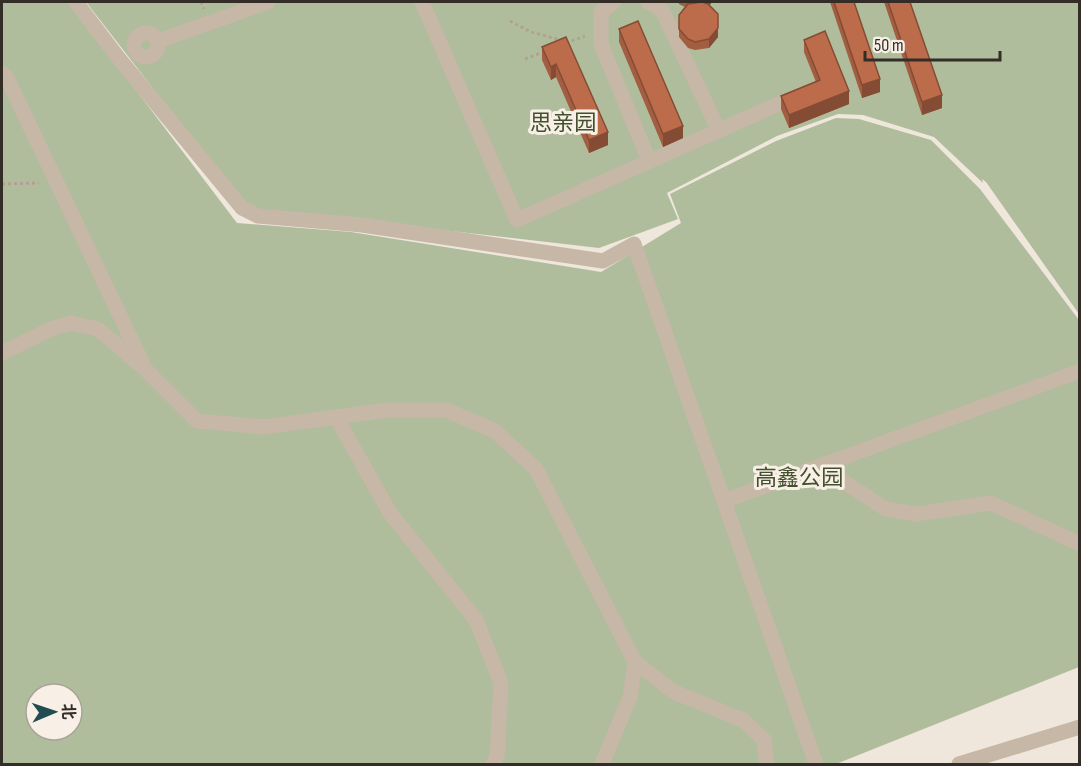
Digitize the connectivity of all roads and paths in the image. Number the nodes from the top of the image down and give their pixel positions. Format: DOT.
graph roads {
  1 [pos="76,2"];
  2 [pos="268,2"];
  3 [pos="422,2"];
  4 [pos="614,2"];
  5 [pos="648,2"];
  6 [pos="510,21"];
  7 [pos="601,29"];
  8 [pos="568,42"];
  9 [pos="558,46"];
  10 [pos="547,51"];
  11 [pos="117,56"];
  12 [pos="525,59"];
  13 [pos="2,73"];
  14 [pos="814,89"];
  15 [pos="719,131"];
  16 [pos="649,161"];
  17 [pos="57,182"];
  18 [pos="2,184"];
  19 [pos="2,353"];
  20 [pos="145,369"];
  21 [pos="1080,371"];
  22 [pos="336,417"];
  23 [pos="819,466"];
  24 [pos="724,501"];
  25 [pos="1080,544"];
  26 [pos="635,662"];
  27 [pos="1080,727"];
  28 [pos="493,765"];
  29 [pos="602,765"];
  30 [pos="767,765"];
  31 [pos="816,765"];
  32 [pos="958,765"];
  1 -- 11 [label="street"];
  2 -- 11 [label="street"];
  3 -- 16 [label="street"];
  4 -- 7 [label="street"];
  5 -- 15 [label="street"];
  6 -- 8 [label="path"];
  7 -- 8 [label="path"];
  7 -- 16 [label="street"];
  8 -- 9 [label="path"];
  10 -- 12 [label="path"];
  11 -- 24 [label="street"];
  13 -- 17 [label="street"];
  14 -- 15 [label="street"];
  15 -- 16 [label="street"];
  17 -- 18 [label="path"];
  17 -- 20 [label="street"];
  19 -- 20 [label="street"];
  20 -- 22 [label="street"];
  21 -- 23 [label="street"];
  22 -- 26 [label="street"];
  22 -- 28 [label="street"];
  23 -- 24 [label="street"];
  23 -- 25 [label="street"];
  24 -- 31 [label="street"];
  26 -- 29 [label="street"];
  26 -- 30 [label="street"];
  27 -- 32 [label="street"];
}
